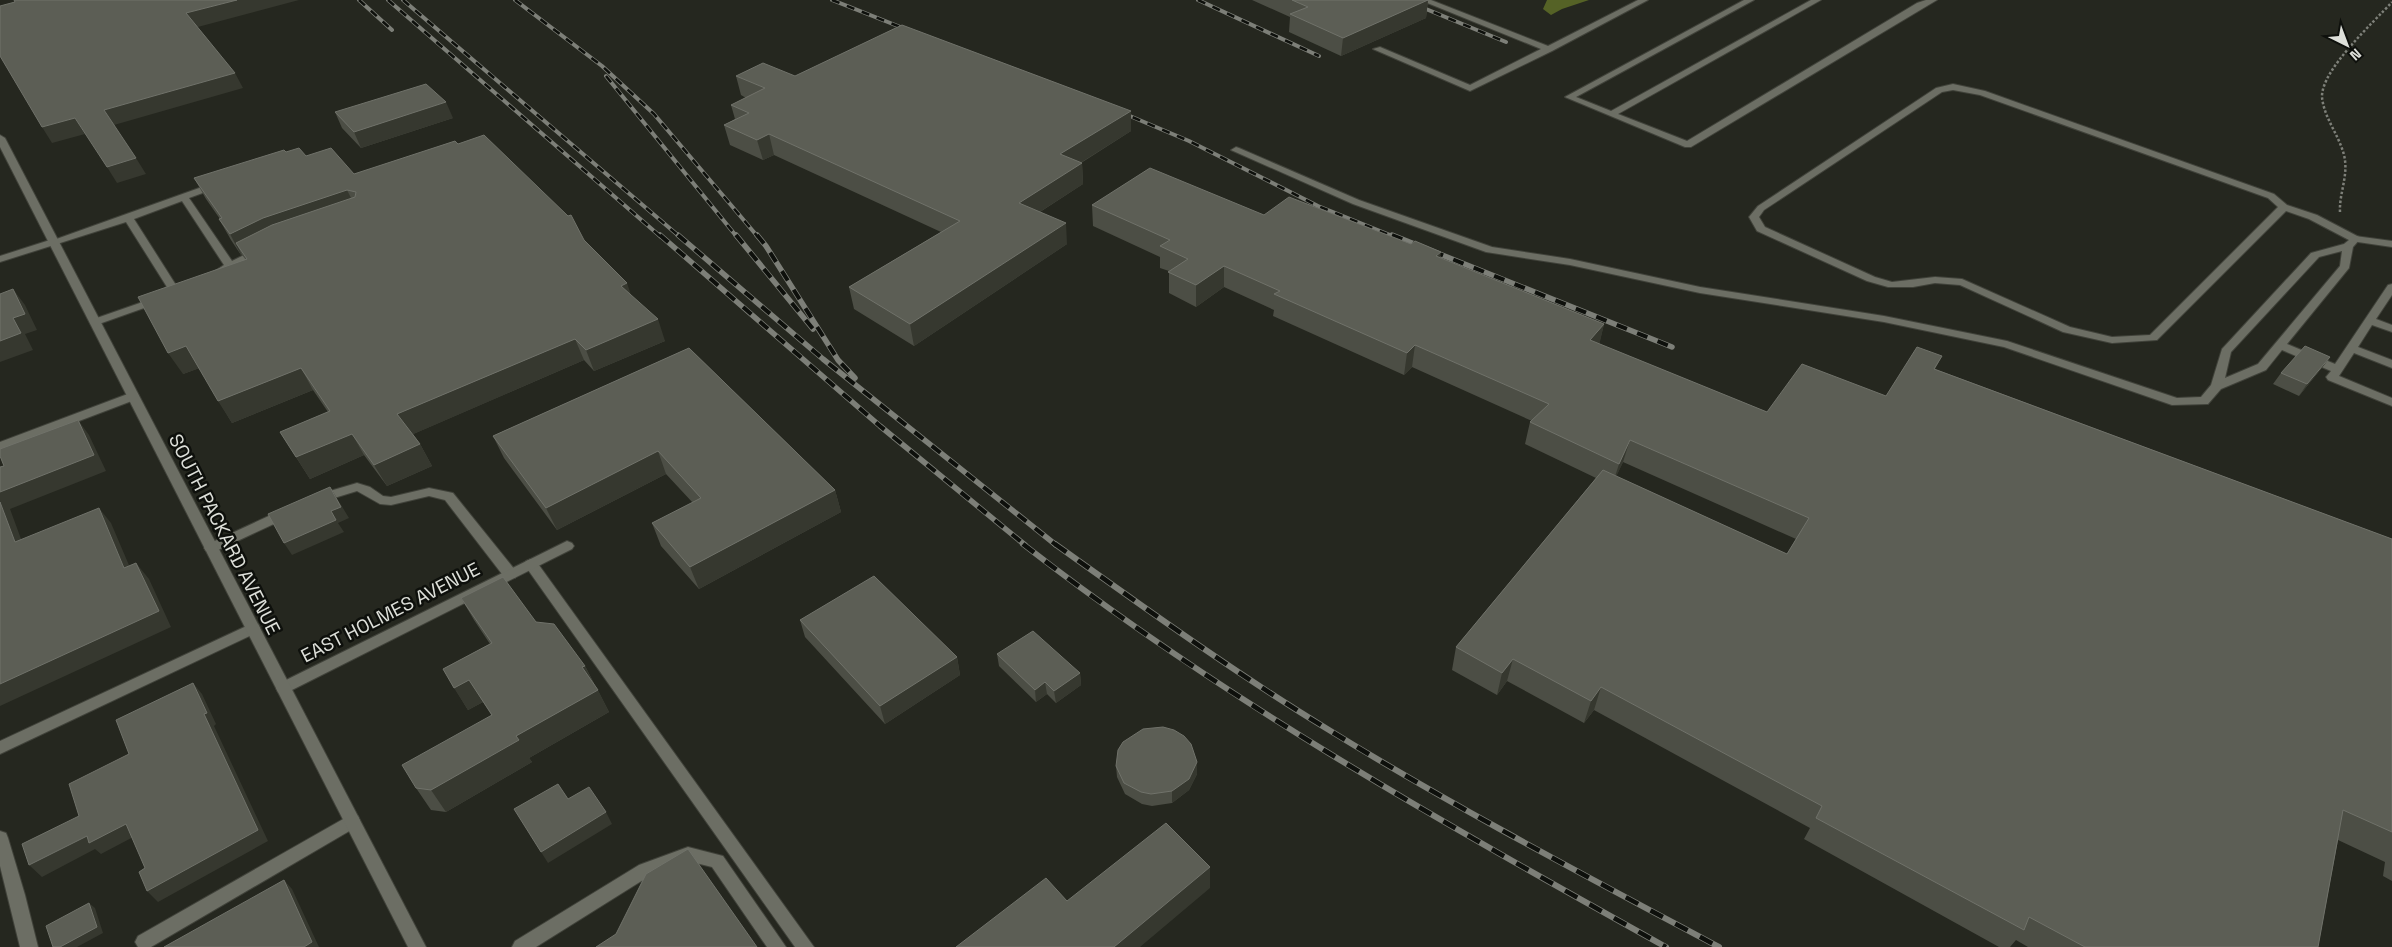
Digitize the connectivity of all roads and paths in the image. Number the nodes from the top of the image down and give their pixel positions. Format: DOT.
graph roads {
  1 [pos="1424,0"];
  2 [pos="1644,0"];
  3 [pos="1750,0"];
  4 [pos="1817,0"];
  5 [pos="1933,0"];
  6 [pos="2392,2"];
  7 [pos="1549,49"];
  8 [pos="1377,50"];
  9 [pos="1611,114"];
  10 [pos="0,138"];
  11 [pos="1236,150"];
  12 [pos="230,181"];
  13 [pos="183,196"];
  14 [pos="2284,207"];
  15 [pos="128,218"];
  16 [pos="53,242"];
  17 [pos="2352,243"];
  18 [pos="2392,244"];
  19 [pos="266,248"];
  20 [pos="0,259"];
  21 [pos="230,266"];
  22 [pos="209,278"];
  23 [pos="2390,292"];
  24 [pos="2369,320"];
  25 [pos="95,322"];
  26 [pos="2392,329"];
  27 [pos="2281,346"];
  28 [pos="2351,348"];
  29 [pos="2392,364"];
  30 [pos="2337,369"];
  31 [pos="2217,386"];
  32 [pos="133,396"];
  33 [pos="2392,402"];
  34 [pos="0,447"];
  35 [pos="567,546"];
  36 [pos="211,548"];
  37 [pos="531,564"];
  38 [pos="510,574"];
  39 [pos="253,628"];
  40 [pos="284,688"];
  41 [pos="0,748"];
  42 [pos="352,821"];
  43 [pos="0,838"];
  44 [pos="144,942"];
  45 [pos="29,947"];
  46 [pos="417,947"];
  47 [pos="521,947"];
  48 [pos="778,947"];
  49 [pos="805,947"];
  1 -- 7 [label="street"];
  2 -- 7 [label="street"];
  3 -- 9 [label="street"];
  4 -- 9 [label="street"];
  5 -- 9 [label="street"];
  6 -- 17 [label="path"];
  7 -- 8 [label="street"];
  10 -- 16 [label="street, SOUTH PACKARD AVENUE"];
  11 -- 31 [label="street"];
  12 -- 13 [label="street"];
  13 -- 15 [label="street"];
  13 -- 21 [label="street"];
  14 -- 14 [label="street"];
  14 -- 17 [label="street"];
  15 -- 16 [label="street"];
  15 -- 25 [label="street"];
  16 -- 20 [label="street"];
  16 -- 25 [label="street, SOUTH PACKARD AVENUE"];
  17 -- 18 [label="street"];
  17 -- 27 [label="street"];
  17 -- 31 [label="street"];
  19 -- 21 [label="street"];
  21 -- 22 [label="street"];
  23 -- 24 [label="street"];
  24 -- 26 [label="street"];
  24 -- 28 [label="street"];
  25 -- 32 [label="street, SOUTH PACKARD AVENUE"];
  27 -- 30 [label="street"];
  27 -- 31 [label="street"];
  28 -- 29 [label="street"];
  28 -- 30 [label="street"];
  30 -- 33 [label="street"];
  32 -- 34 [label="street"];
  32 -- 36 [label="street, SOUTH PACKARD AVENUE"];
  35 -- 37 [label="street, EAST HOLMES AVENUE"];
  36 -- 38 [label="street"];
  36 -- 39 [label="street, SOUTH PACKARD AVENUE"];
  37 -- 38 [label="street, EAST HOLMES AVENUE"];
  37 -- 49 [label="street"];
  38 -- 40 [label="street, EAST HOLMES AVENUE"];
  39 -- 40 [label="street, SOUTH PACKARD AVENUE"];
  39 -- 41 [label="street"];
  40 -- 42 [label="street, SOUTH PACKARD AVENUE"];
  42 -- 44 [label="street"];
  42 -- 46 [label="street, SOUTH PACKARD AVENUE"];
  43 -- 45 [label="street"];
  47 -- 48 [label="street"];
}
